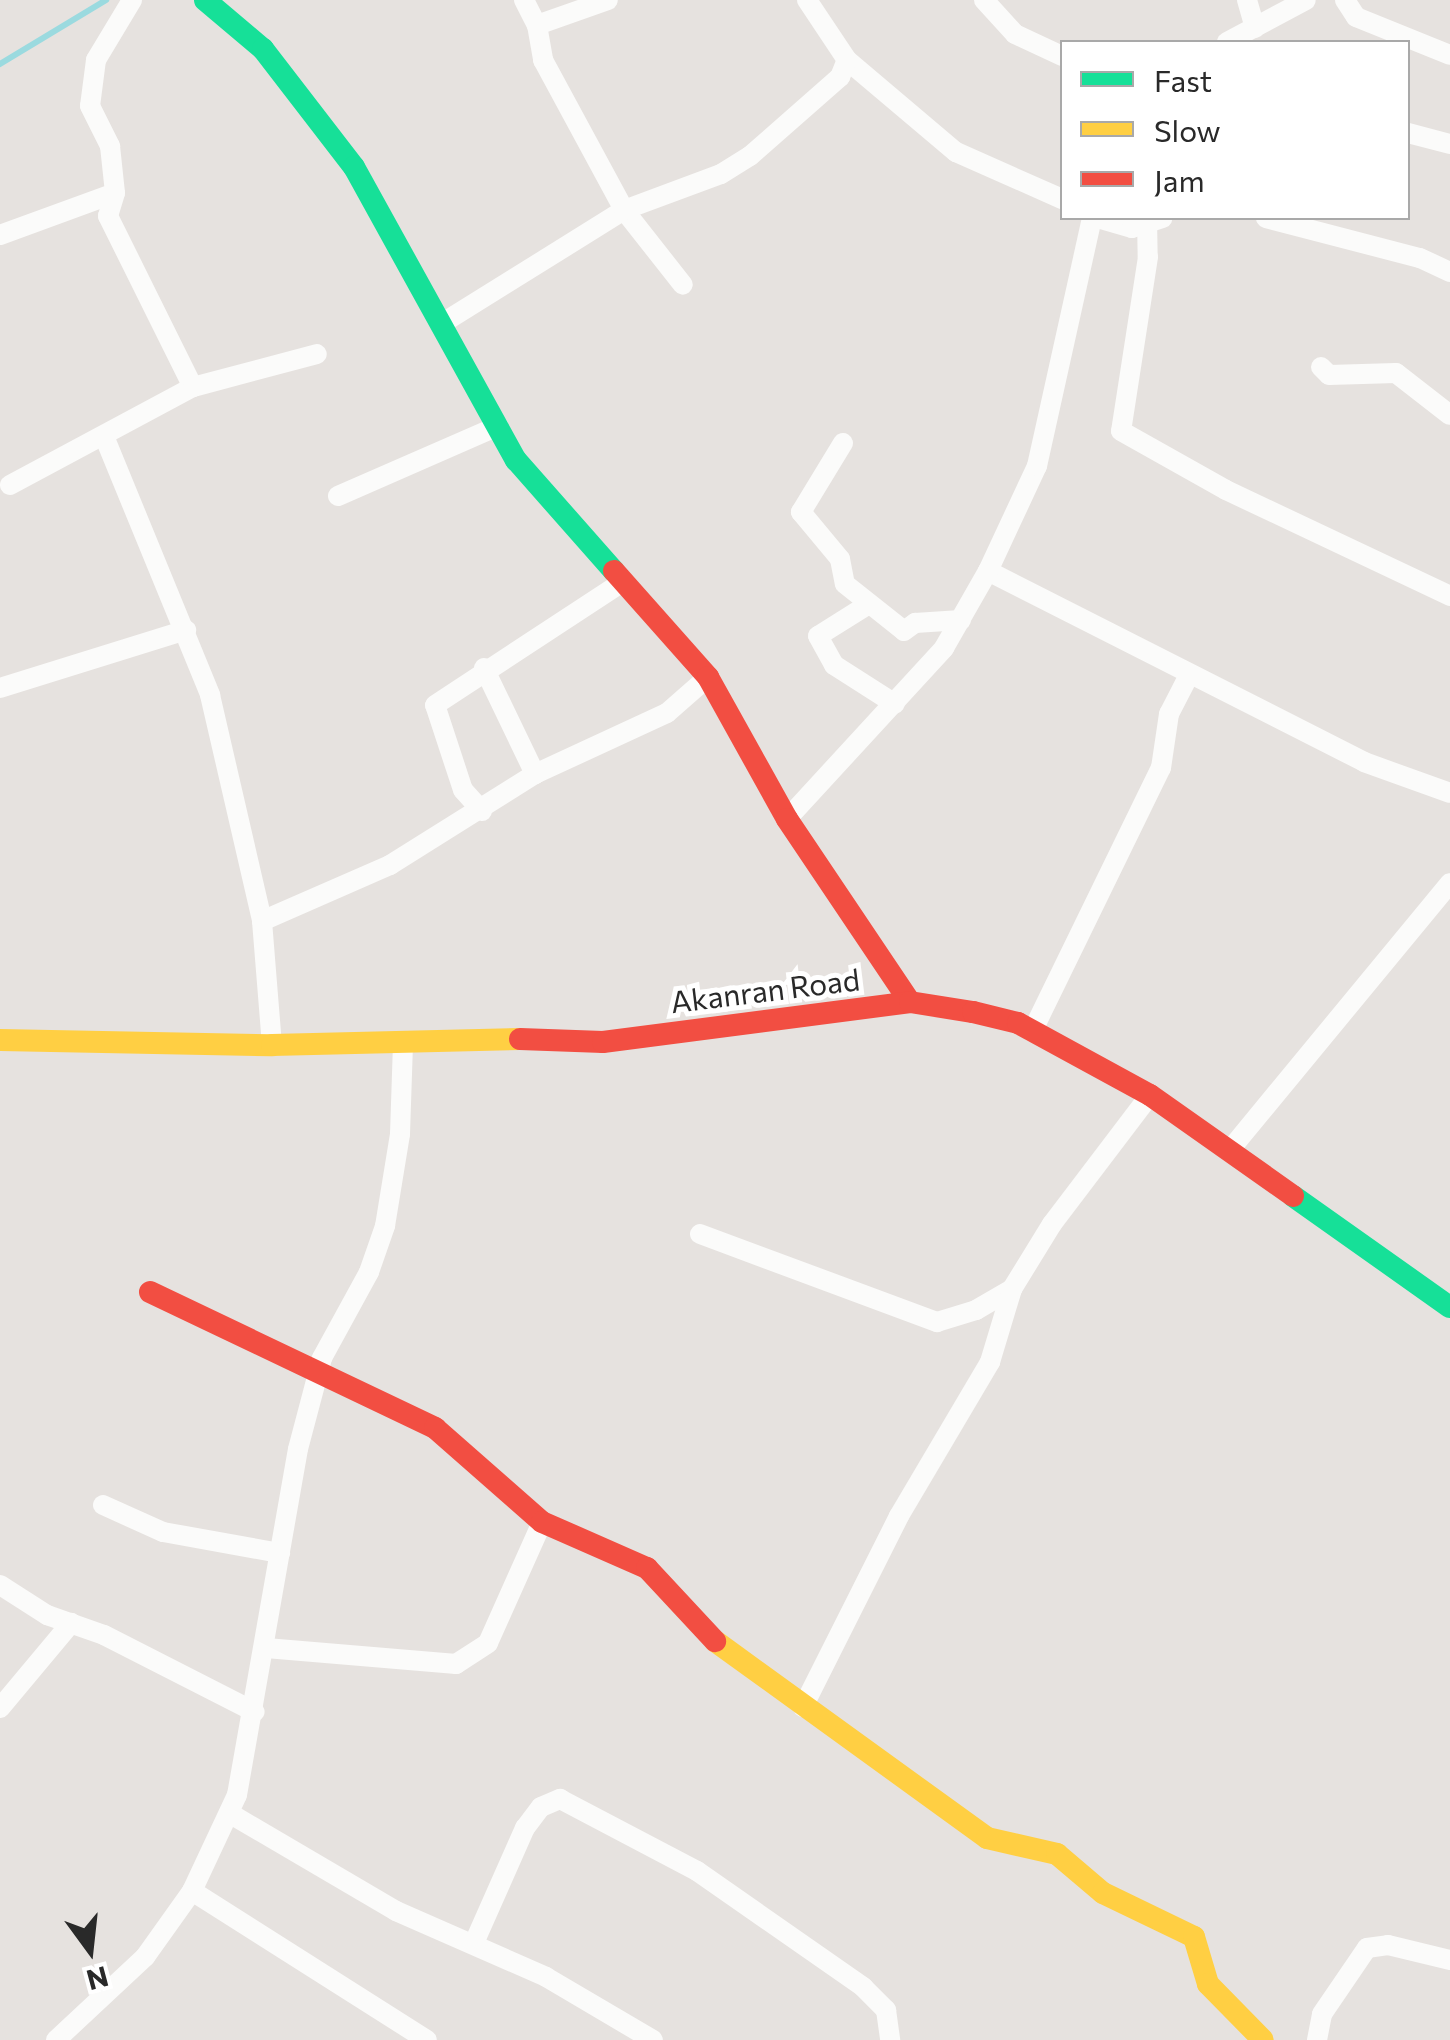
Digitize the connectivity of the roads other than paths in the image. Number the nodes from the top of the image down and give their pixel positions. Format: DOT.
graph roads {
  1 [pos="132,0"];
  2 [pos="205,0"];
  3 [pos="608,0"];
  4 [pos="807,0"];
  5 [pos="984,0"];
  6 [pos="1247,0"];
  7 [pos="1306,0"];
  8 [pos="1345,0"];
  9 [pos="528,1"];
  10 [pos="537,25"];
  11 [pos="1255,28"];
  12 [pos="1231,40"];
  13 [pos="1060,55"];
  14 [pos="1450,55"];
  15 [pos="846,60"];
  16 [pos="1410,134"];
  17 [pos="1450,144"];
  18 [pos="115,194"];
  19 [pos="1060,198"];
  20 [pos="624,210"];
  21 [pos="1095,220"];
  22 [pos="1102,220"];
  23 [pos="1152,220"];
  24 [pos="1274,220"];
  25 [pos="0,235"];
  26 [pos="1450,272"];
  27 [pos="683,285"];
  28 [pos="441,324"];
  29 [pos="317,354"];
  30 [pos="1321,367"];
  31 [pos="192,387"];
  32 [pos="1450,415"];
  33 [pos="498,426"];
  34 [pos="104,436"];
  35 [pos="843,444"];
  36 [pos="10,486"];
  37 [pos="338,496"];
  38 [pos="988,571"];
  39 [pos="622,582"];
  40 [pos="1450,596"];
  41 [pos="868,604"];
  42 [pos="961,620"];
  43 [pos="186,630"];
  44 [pos="484,668"];
  45 [pos="708,677"];
  46 [pos="1188,677"];
  47 [pos="0,688"];
  48 [pos="895,704"];
  49 [pos="535,774"];
  50 [pos="1450,792"];
  51 [pos="482,811"];
  52 [pos="787,819"];
  53 [pos="1449,888"];
  54 [pos="262,921"];
  55 [pos="910,1002"];
  56 [pos="1032,1032"];
  57 [pos="0,1040"];
  58 [pos="403,1042"];
  59 [pos="272,1045"];
  60 [pos="1150,1095"];
  61 [pos="1229,1151"];
  62 [pos="700,1234"];
  63 [pos="1012,1289"];
  64 [pos="150,1292"];
  65 [pos="1450,1307"];
  66 [pos="318,1374"];
  67 [pos="103,1505"];
  68 [pos="542,1522"];
  69 [pos="280,1553"];
  70 [pos="0,1585"];
  71 [pos="71,1623"];
  72 [pos="266,1648"];
  73 [pos="804,1706"];
  74 [pos="0,1708"];
  75 [pos="255,1712"];
  76 [pos="228,1813"];
  77 [pos="192,1891"];
  78 [pos="474,1943"];
  79 [pos="1450,1960"];
  80 [pos="56,2040"];
  81 [pos="427,2040"];
  82 [pos="653,2040"];
  83 [pos="890,2040"];
  84 [pos="1264,2040"];
  85 [pos="1318,2040"];
  1 -- 18 [label="street"];
  2 -- 28 [label="street"];
  3 -- 10 [label="street"];
  4 -- 15 [label="street"];
  5 -- 13 [label="street"];
  6 -- 11 [label="street"];
  7 -- 11 [label="street"];
  8 -- 14 [label="street"];
  9 -- 10 [label="street"];
  10 -- 20 [label="street"];
  11 -- 12 [label="street"];
  15 -- 19 [label="street"];
  15 -- 20 [label="street"];
  16 -- 17 [label="street"];
  18 -- 25 [label="street"];
  18 -- 31 [label="street"];
  20 -- 27 [label="street"];
  20 -- 28 [label="street"];
  21 -- 38 [label="street"];
  22 -- 23 [label="street"];
  23 -- 40 [label="street"];
  24 -- 26 [label="street"];
  28 -- 33 [label="street"];
  29 -- 31 [label="street"];
  30 -- 32 [label="street"];
  31 -- 34 [label="street"];
  33 -- 37 [label="street"];
  33 -- 39 [label="street"];
  34 -- 36 [label="street"];
  34 -- 43 [label="street"];
  35 -- 41 [label="street"];
  38 -- 42 [label="street"];
  38 -- 46 [label="street"];
  39 -- 44 [label="street"];
  39 -- 45 [label="street"];
  41 -- 42 [label="street"];
  41 -- 48 [label="street"];
  42 -- 48 [label="street"];
  43 -- 47 [label="street"];
  43 -- 54 [label="street"];
  44 -- 49 [label="street"];
  44 -- 51 [label="street"];
  45 -- 49 [label="street"];
  45 -- 52 [label="street"];
  46 -- 50 [label="street"];
  46 -- 56 [label="street"];
  48 -- 52 [label="street"];
  49 -- 51 [label="street"];
  51 -- 54 [label="street"];
  52 -- 55 [label="street"];
  53 -- 61 [label="street"];
  54 -- 59 [label="street"];
  55 -- 56 [label="street, Akanran Road"];
  55 -- 58 [label="street, Akanran Road"];
  56 -- 60 [label="street, Akanran Road"];
  57 -- 59 [label="street, Akanran Road"];
  58 -- 59 [label="street, Akanran Road"];
  58 -- 66 [label="street"];
  60 -- 61 [label="street, Akanran Road"];
  60 -- 63 [label="street"];
  61 -- 65 [label="street, Akanran Road"];
  62 -- 63 [label="street"];
  63 -- 73 [label="street"];
  64 -- 66 [label="street"];
  66 -- 68 [label="street"];
  66 -- 69 [label="street"];
  67 -- 69 [label="street"];
  68 -- 72 [label="street"];
  68 -- 73 [label="street"];
  69 -- 72 [label="street"];
  70 -- 71 [label="street"];
  71 -- 74 [label="street"];
  71 -- 75 [label="street"];
  72 -- 75 [label="street"];
  73 -- 84 [label="street"];
  75 -- 76 [label="street"];
  76 -- 77 [label="street"];
  76 -- 78 [label="street"];
  77 -- 80 [label="street"];
  77 -- 81 [label="street"];
  78 -- 82 [label="street"];
  78 -- 83 [label="street"];
  79 -- 85 [label="street"];
}
